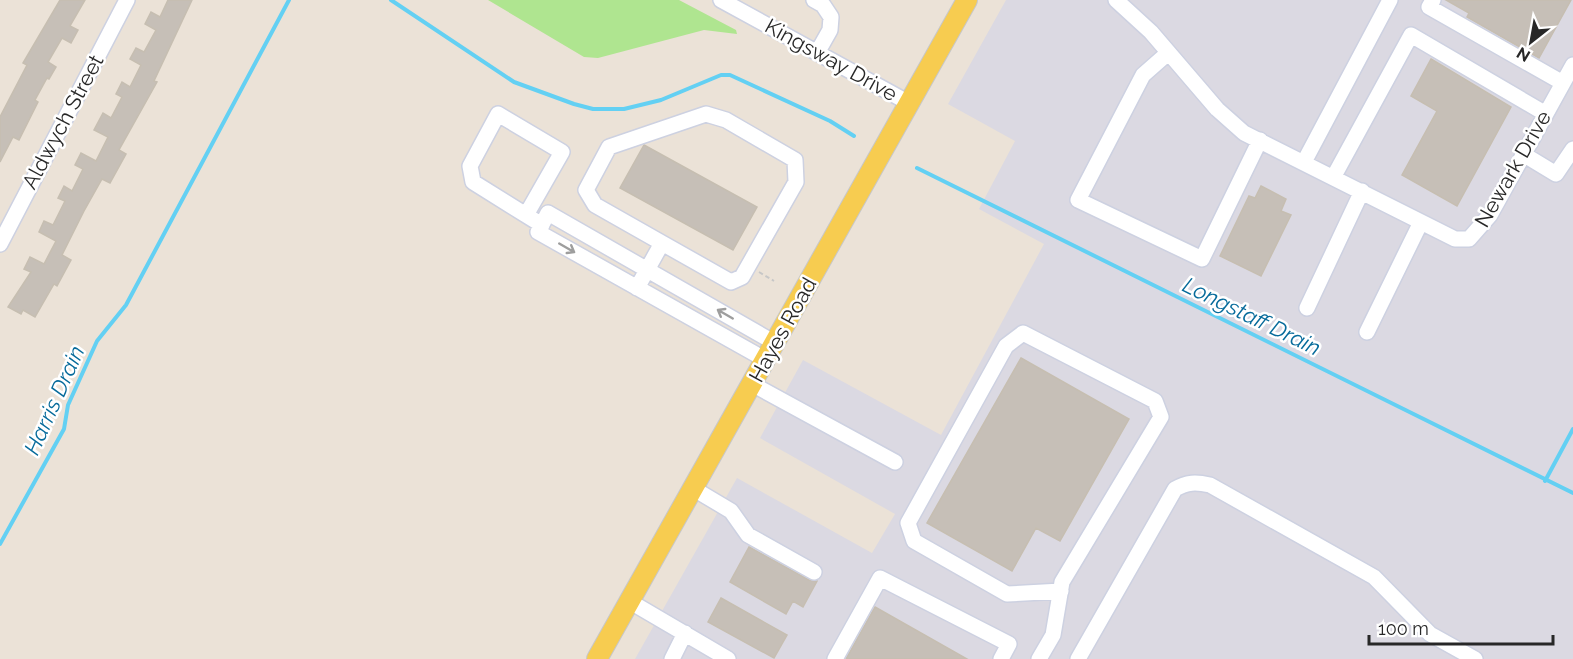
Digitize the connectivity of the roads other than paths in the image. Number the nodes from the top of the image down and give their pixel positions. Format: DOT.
graph roads {
  1 [pos="127,0"];
  2 [pos="721,0"];
  3 [pos="814,0"];
  4 [pos="967,0"];
  5 [pos="1118,0"];
  6 [pos="1390,0"];
  7 [pos="1433,0"];
  8 [pos="817,53"];
  9 [pos="1168,53"];
  10 [pos="1573,65"];
  11 [pos="1563,83"];
  12 [pos="909,103"];
  13 [pos="1546,114"];
  14 [pos="1264,142"];
  15 [pos="1573,149"];
  16 [pos="1523,154"];
  17 [pos="1304,162"];
  18 [pos="1334,176"];
  19 [pos="1362,191"];
  20 [pos="526,215"];
  21 [pos="1421,222"];
  22 [pos="542,225"];
  23 [pos="662,243"];
  24 [pos="0,244"];
  25 [pos="648,270"];
  26 [pos="637,288"];
  27 [pos="1307,308"];
  28 [pos="1367,332"];
  29 [pos="771,352"];
  30 [pos="752,384"];
  31 [pos="895,462"];
  32 [pos="694,489"];
  33 [pos="814,572"];
  34 [pos="1061,591"];
  35 [pos="629,601"];
  36 [pos="685,633"];
  37 [pos="597,659"];
  38 [pos="672,659"];
  39 [pos="728,659"];
  40 [pos="835,659"];
  41 [pos="1001,659"];
  42 [pos="1039,659"];
  43 [pos="1078,659"];
  44 [pos="1474,659"];
  1 -- 24 [label="street, Aldwych Street"];
  2 -- 8 [label="street, Kingsway Drive"];
  3 -- 8 [label="street"];
  4 -- 12 [label="main road, Hayes Road"];
  5 -- 9 [label="street"];
  6 -- 17 [label="street"];
  7 -- 11 [label="street"];
  8 -- 12 [label="street, Kingsway Drive"];
  9 -- 14 [label="street"];
  9 -- 14 [label="street"];
  10 -- 11 [label="street, Newark Drive"];
  11 -- 13 [label="street, Newark Drive"];
  12 -- 29 [label="main road, Hayes Road"];
  13 -- 16 [label="street, Newark Drive"];
  13 -- 18 [label="street"];
  14 -- 17 [label="street"];
  15 -- 16 [label="street"];
  16 -- 21 [label="street, Newark Drive"];
  17 -- 18 [label="street"];
  18 -- 19 [label="street"];
  19 -- 21 [label="street"];
  19 -- 27 [label="street"];
  20 -- 20 [label="street"];
  20 -- 22 [label="street"];
  21 -- 28 [label="street"];
  22 -- 25 [label="street"];
  22 -- 26 [label="street, one-way"];
  23 -- 23 [label="street"];
  23 -- 25 [label="street"];
  25 -- 26 [label="street"];
  29 -- 25 [label="street, one-way"];
  26 -- 29 [label="street"];
  29 -- 30 [label="main road, Hayes Road"];
  30 -- 31 [label="street"];
  30 -- 32 [label="main road, Hayes Road"];
  32 -- 33 [label="street"];
  32 -- 35 [label="main road, Hayes Road"];
  34 -- 34 [label="street"];
  34 -- 42 [label="street"];
  35 -- 36 [label="street"];
  35 -- 37 [label="main road, Hayes Road"];
  36 -- 38 [label="street"];
  36 -- 39 [label="street"];
  40 -- 41 [label="street"];
  43 -- 44 [label="street"];
}
